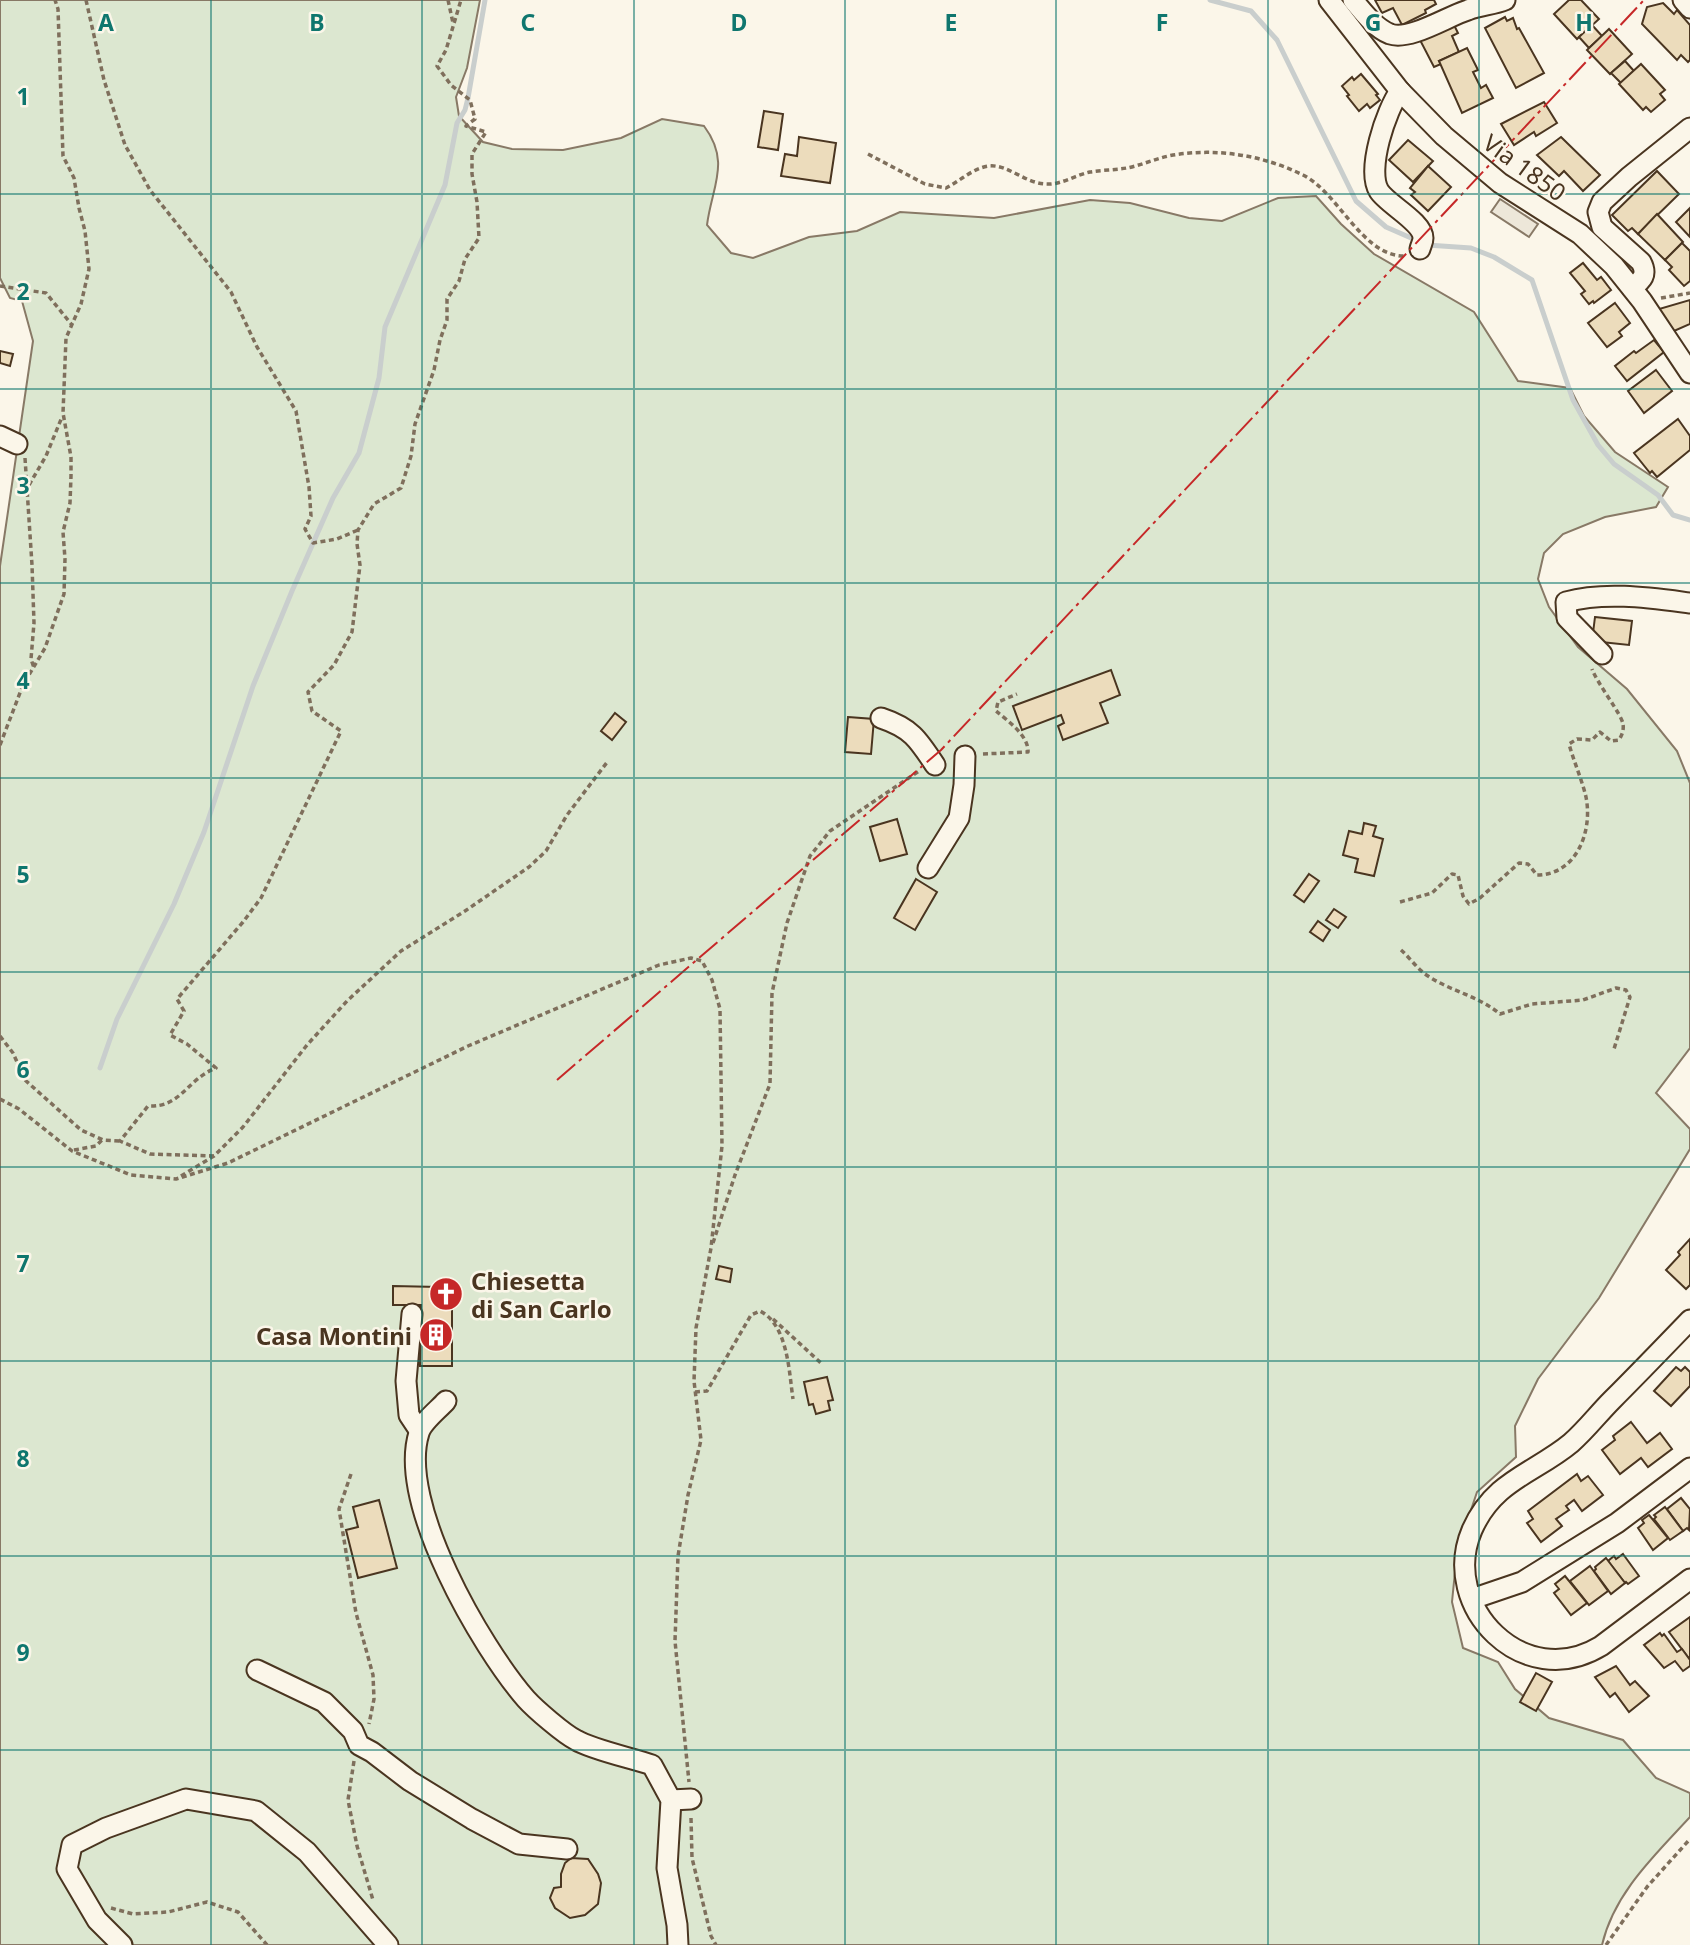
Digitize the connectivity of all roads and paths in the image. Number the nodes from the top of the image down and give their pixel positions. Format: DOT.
graph roads {
  1 [pos="55,0"];
  2 [pos="86,0"];
  3 [pos="448,0"];
  4 [pos="461,0"];
  5 [pos="1329,0"];
  6 [pos="1353,0"];
  7 [pos="1505,0"];
  8 [pos="1683,0"];
  9 [pos="1690,8"];
  10 [pos="453,25"];
  11 [pos="1400,91"];
  12 [pos="1690,128"];
  13 [pos="868,153"];
  14 [pos="1422,243"];
  15 [pos="0,286"];
  16 [pos="1690,293"];
  17 [pos="1637,294"];
  18 [pos="72,325"];
  19 [pos="1690,373"];
  20 [pos="63,413"];
  21 [pos="8,440"];
  22 [pos="28,487"];
  23 [pos="358,530"];
  24 [pos="1690,603"];
  25 [pos="1596,660"];
  26 [pos="34,668"];
  27 [pos="1017,694"];
  28 [pos="881,718"];
  29 [pos="0,745"];
  30 [pos="965,756"];
  31 [pos="608,761"];
  32 [pos="935,765"];
  33 [pos="928,868"];
  34 [pos="1400,902"];
  35 [pos="1401,950"];
  36 [pos="0,1036"];
  37 [pos="1614,1049"];
  38 [pos="0,1099"];
  39 [pos="103,1140"];
  40 [pos="120,1142"];
  41 [pos="72,1151"];
  42 [pos="214,1156"];
  43 [pos="176,1179"];
  44 [pos="711,1248"];
  45 [pos="412,1314"];
  46 [pos="769,1315"];
  47 [pos="1690,1320"];
  48 [pos="822,1364"];
  49 [pos="695,1392"];
  50 [pos="793,1399"];
  51 [pos="446,1401"];
  52 [pos="419,1430"];
  53 [pos="1690,1468"];
  54 [pos="1690,1578"];
  55 [pos="1472,1599"];
  56 [pos="257,1670"];
  57 [pos="681,1799"];
  58 [pos="1690,1839"];
  59 [pos="567,1849"];
  60 [pos="86,1900"];
  61 [pos="122,1945"];
  62 [pos="267,1945"];
  63 [pos="388,1945"];
  64 [pos="678,1945"];
  65 [pos="716,1945"];
  66 [pos="1606,1945"];
  1 -- 18 [label="path"];
  2 -- 23 [label="path"];
  3 -- 10 [label="path"];
  4 -- 10 [label="path"];
  5 -- 11 [label="street, Via 1850"];
  6 -- 7 [label="street"];
  8 -- 9 [label="street"];
  10 -- 23 [label="path"];
  11 -- 14 [label="street"];
  11 -- 17 [label="street, Via 1850"];
  12 -- 17 [label="street"];
  13 -- 14 [label="path"];
  15 -- 18 [label="path"];
  16 -- 17 [label="path"];
  17 -- 19 [label="street, Via 1850"];
  18 -- 20 [label="path"];
  20 -- 22 [label="path"];
  20 -- 26 [label="path"];
  21 -- 22 [label="path"];
  22 -- 26 [label="path"];
  23 -- 40 [label="path"];
  24 -- 25 [label="street"];
  25 -- 34 [label="path"];
  26 -- 29 [label="path"];
  27 -- 30 [label="path"];
  28 -- 32 [label="street"];
  30 -- 33 [label="street"];
  31 -- 42 [label="path"];
  32 -- 44 [label="path"];
  35 -- 37 [label="path"];
  36 -- 39 [label="path"];
  38 -- 41 [label="path"];
  39 -- 40 [label="path"];
  39 -- 41 [label="path"];
  40 -- 42 [label="path"];
  41 -- 43 [label="path"];
  42 -- 43 [label="path"];
  43 -- 44 [label="path"];
  44 -- 49 [label="path"];
  45 -- 52 [label="street"];
  46 -- 48 [label="path"];
  46 -- 49 [label="path"];
  46 -- 50 [label="path"];
  47 -- 55 [label="street"];
  49 -- 57 [label="path"];
  51 -- 52 [label="street"];
  52 -- 57 [label="street"];
  53 -- 55 [label="street"];
  54 -- 55 [label="street"];
  56 -- 59 [label="street"];
  57 -- 64 [label="street"];
  57 -- 65 [label="path"];
  58 -- 66 [label="path"];
  60 -- 61 [label="street"];
  60 -- 62 [label="path"];
  60 -- 63 [label="street"];
}
